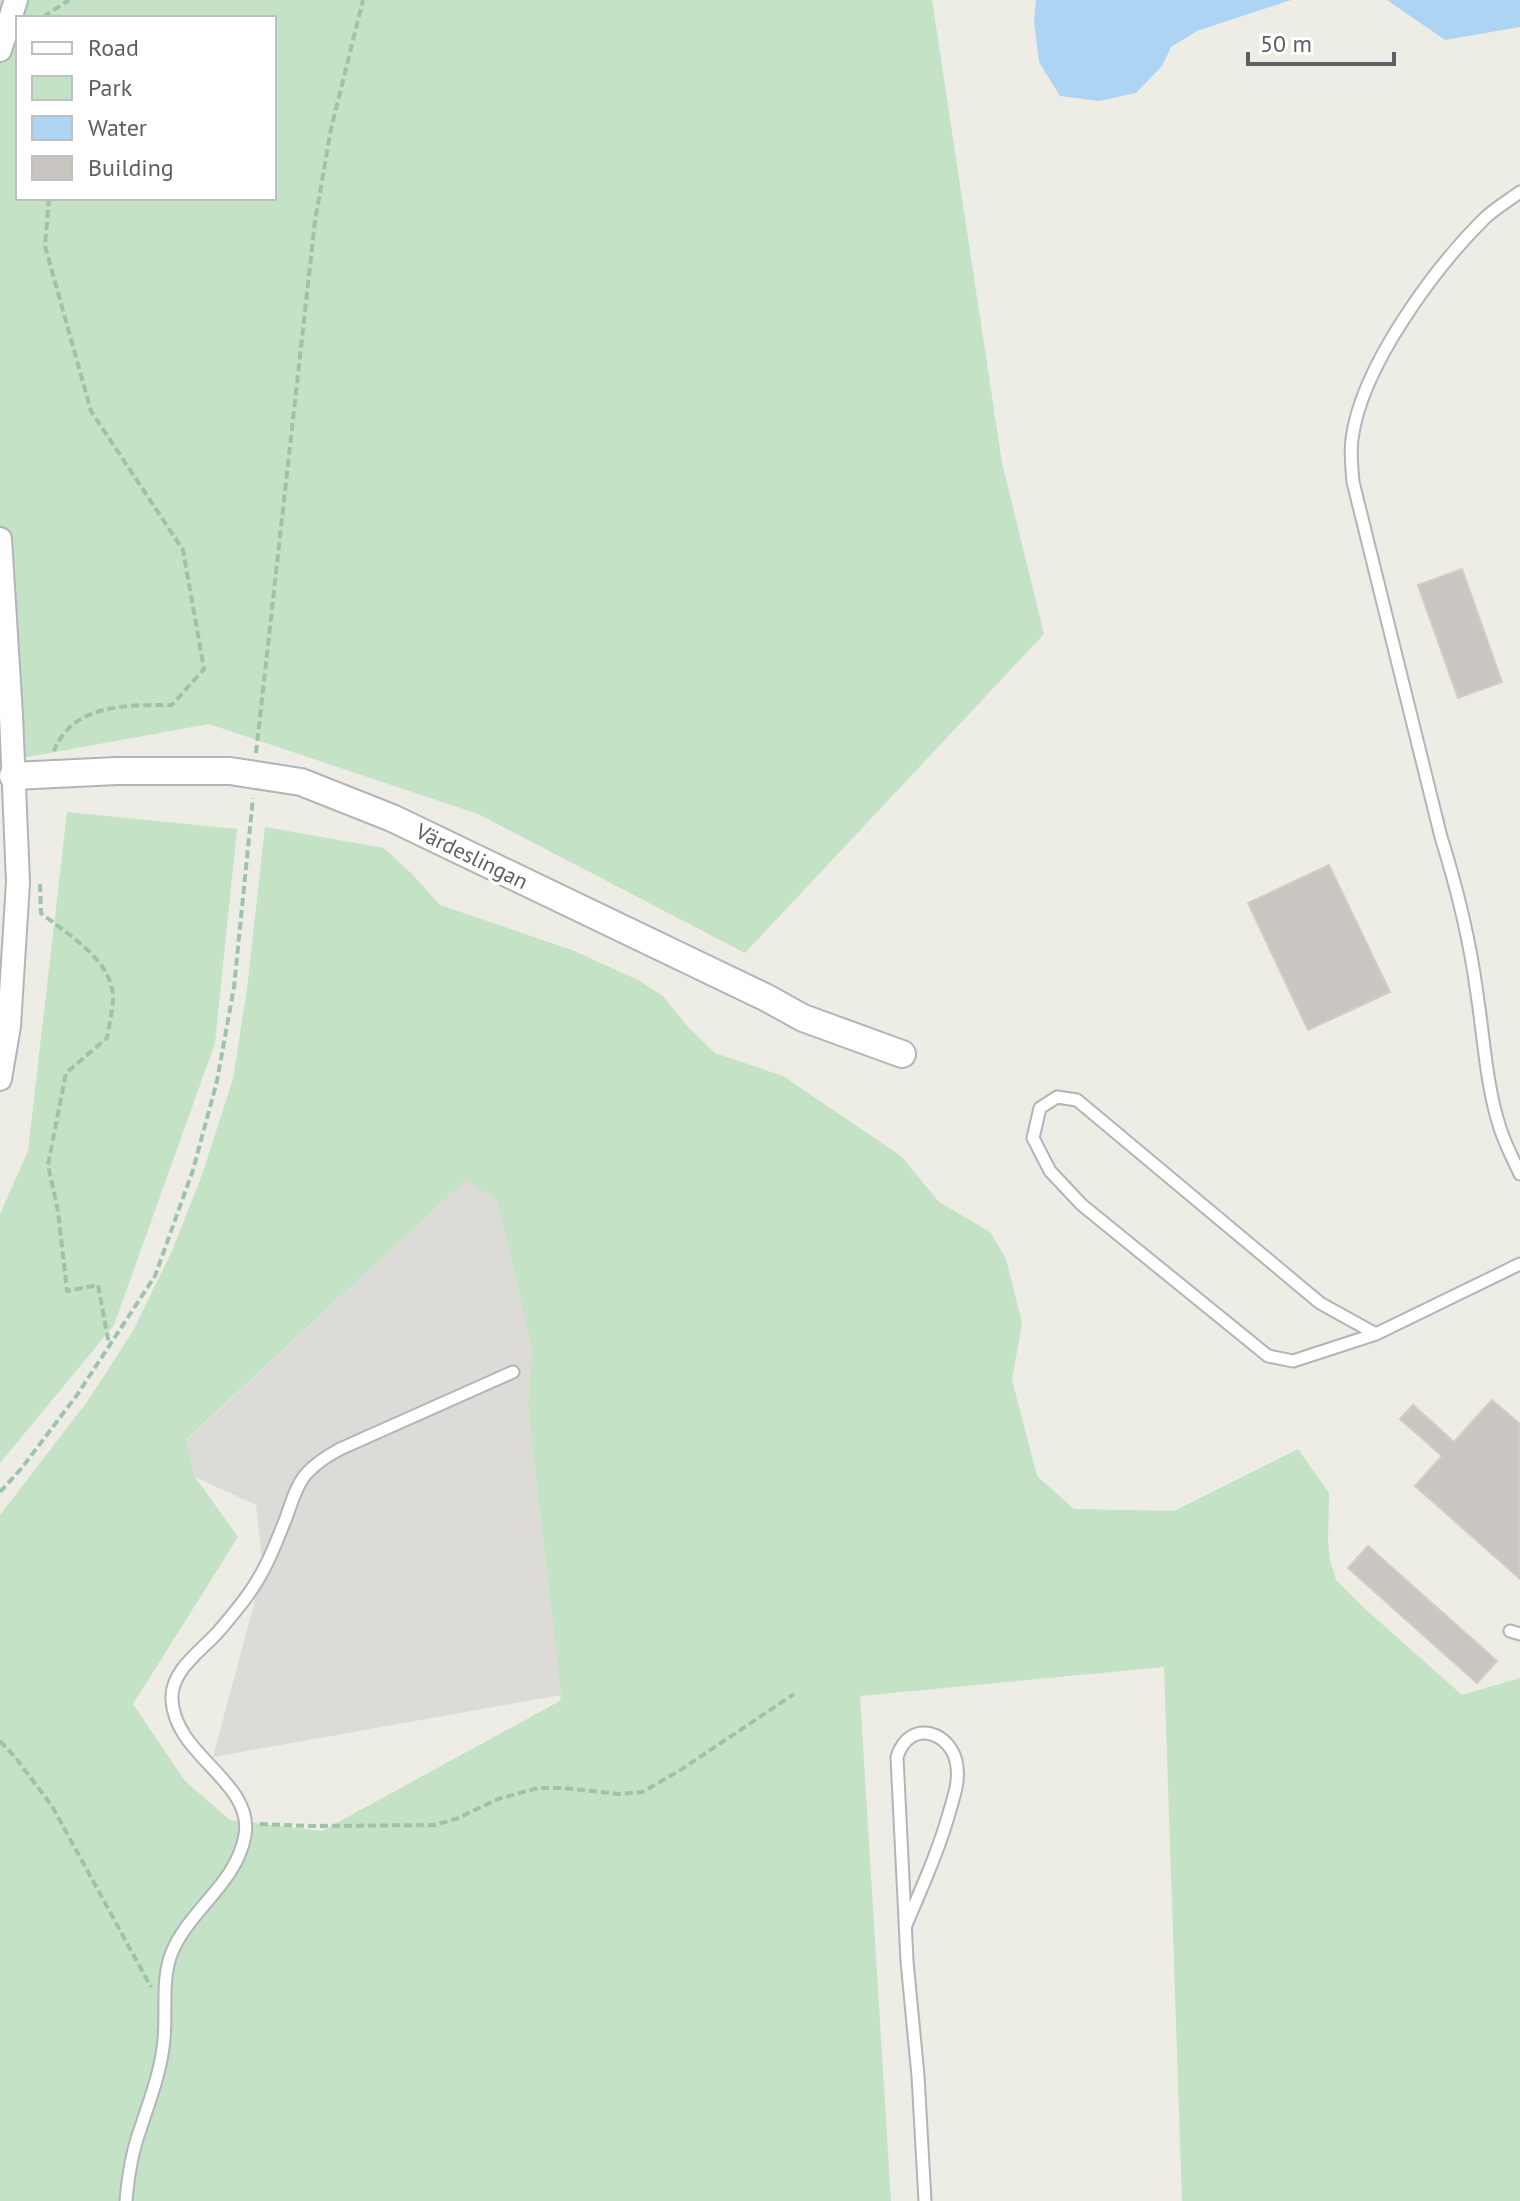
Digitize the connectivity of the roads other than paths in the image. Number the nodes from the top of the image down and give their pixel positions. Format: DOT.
graph roads {
  1 [pos="16,0"];
  2 [pos="0,50"];
  3 [pos="1520,192"];
  4 [pos="0,539"];
  5 [pos="13,776"];
  6 [pos="902,1054"];
  7 [pos="0,1079"];
  8 [pos="1520,1174"];
  9 [pos="1520,1264"];
  10 [pos="1376,1334"];
  11 [pos="513,1372"];
  12 [pos="906,1925"];
  13 [pos="126,2201"];
  14 [pos="925,2201"];
  1 -- 2 [label="street"];
  3 -- 8 [label="lane"];
  4 -- 5 [label="street"];
  5 -- 6 [label="street, Värdeslingan"];
  5 -- 7 [label="street"];
  9 -- 10 [label="lane"];
  10 -- 10 [label="lane"];
  11 -- 13 [label="lane"];
  12 -- 12 [label="lane"];
  12 -- 14 [label="lane"];
}
